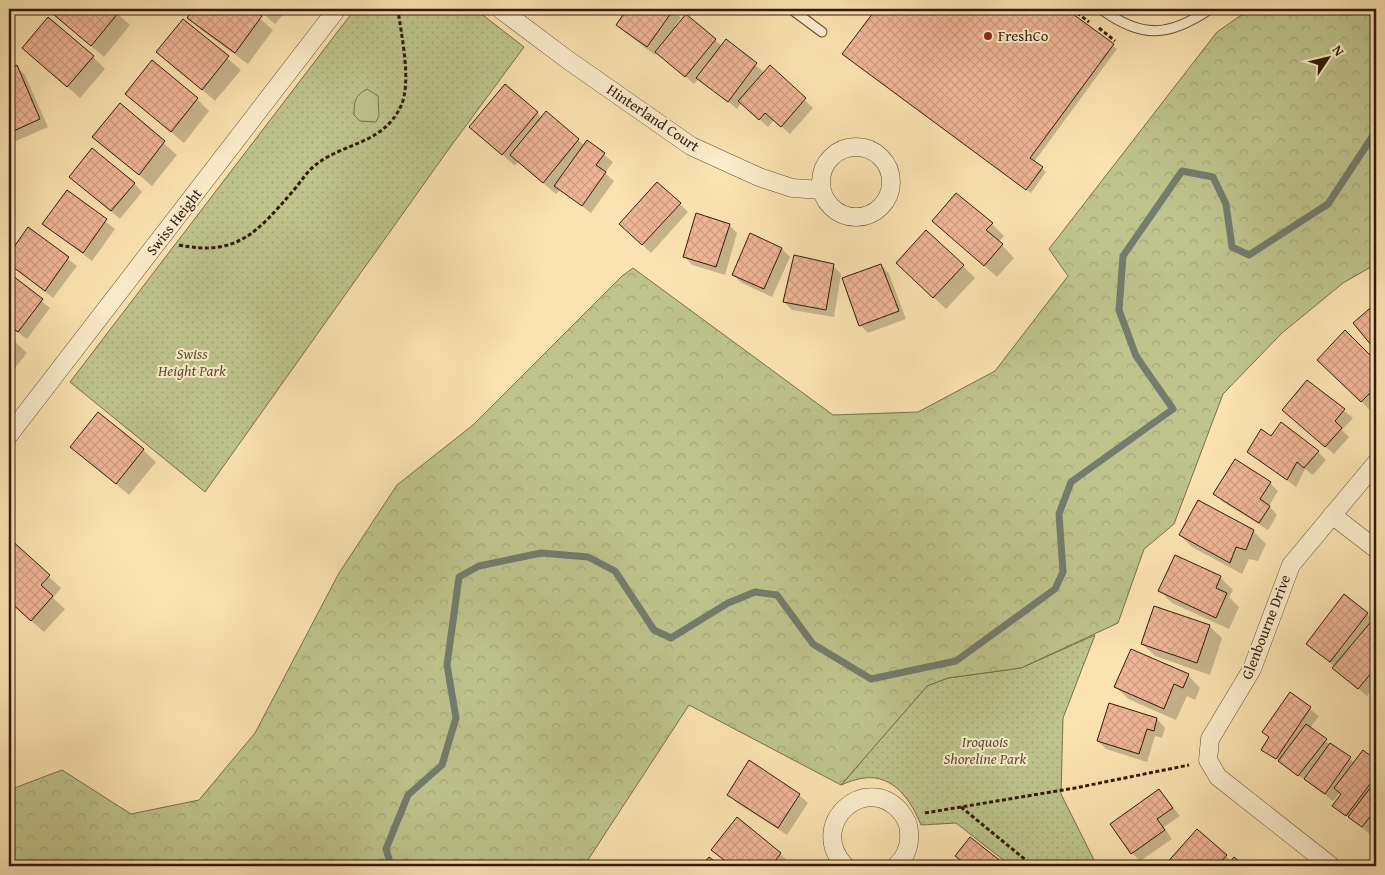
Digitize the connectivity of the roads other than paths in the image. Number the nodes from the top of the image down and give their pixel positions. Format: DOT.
graph roads {
  1 [pos="337,9"];
  2 [pos="500,9"];
  3 [pos="791,9"];
  4 [pos="1101,9"];
  5 [pos="1210,9"];
  6 [pos="822,32"];
  7 [pos="822,190"];
  8 [pos="9,435"];
  9 [pos="1376,463"];
  10 [pos="1332,515"];
  11 [pos="1376,550"];
  12 [pos="845,866"];
  13 [pos="896,866"];
  14 [pos="1331,866"];
  1 -- 8 [label="street, Swiss Height"];
  2 -- 7 [label="street, Hinterland Court"];
  3 -- 6 [label="lane"];
  4 -- 5 [label="lane"];
  9 -- 10 [label="street, Glenbourne Drive"];
  10 -- 11 [label="street"];
  10 -- 14 [label="street, Glenbourne Drive"];
  12 -- 13 [label="street"];
}
